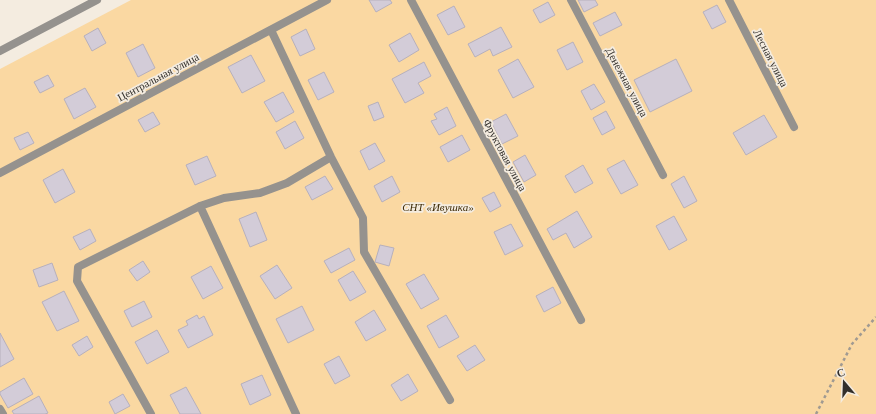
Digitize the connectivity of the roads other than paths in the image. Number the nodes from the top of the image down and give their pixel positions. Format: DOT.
graph roads {
  1 [pos="97,0"];
  2 [pos="327,0"];
  3 [pos="411,0"];
  4 [pos="571,0"];
  5 [pos="729,0"];
  6 [pos="271,30"];
  7 [pos="0,51"];
  8 [pos="794,127"];
  9 [pos="332,157"];
  10 [pos="0,173"];
  11 [pos="663,175"];
  12 [pos="200,206"];
  13 [pos="581,320"];
  14 [pos="450,400"];
  15 [pos="0,409"];
  16 [pos="3,414"];
  17 [pos="151,414"];
  18 [pos="296,414"];
  1 -- 7 [label="street"];
  2 -- 6 [label="street, Центральная улица"];
  3 -- 13 [label="street, Фруктовая улица"];
  4 -- 11 [label="street, Денежная улица"];
  5 -- 8 [label="street, Лесная улица"];
  6 -- 9 [label="street"];
  6 -- 10 [label="street, Центральная улица"];
  9 -- 12 [label="street"];
  9 -- 14 [label="street"];
  12 -- 17 [label="street"];
  12 -- 18 [label="street"];
  15 -- 16 [label="street"];
}
